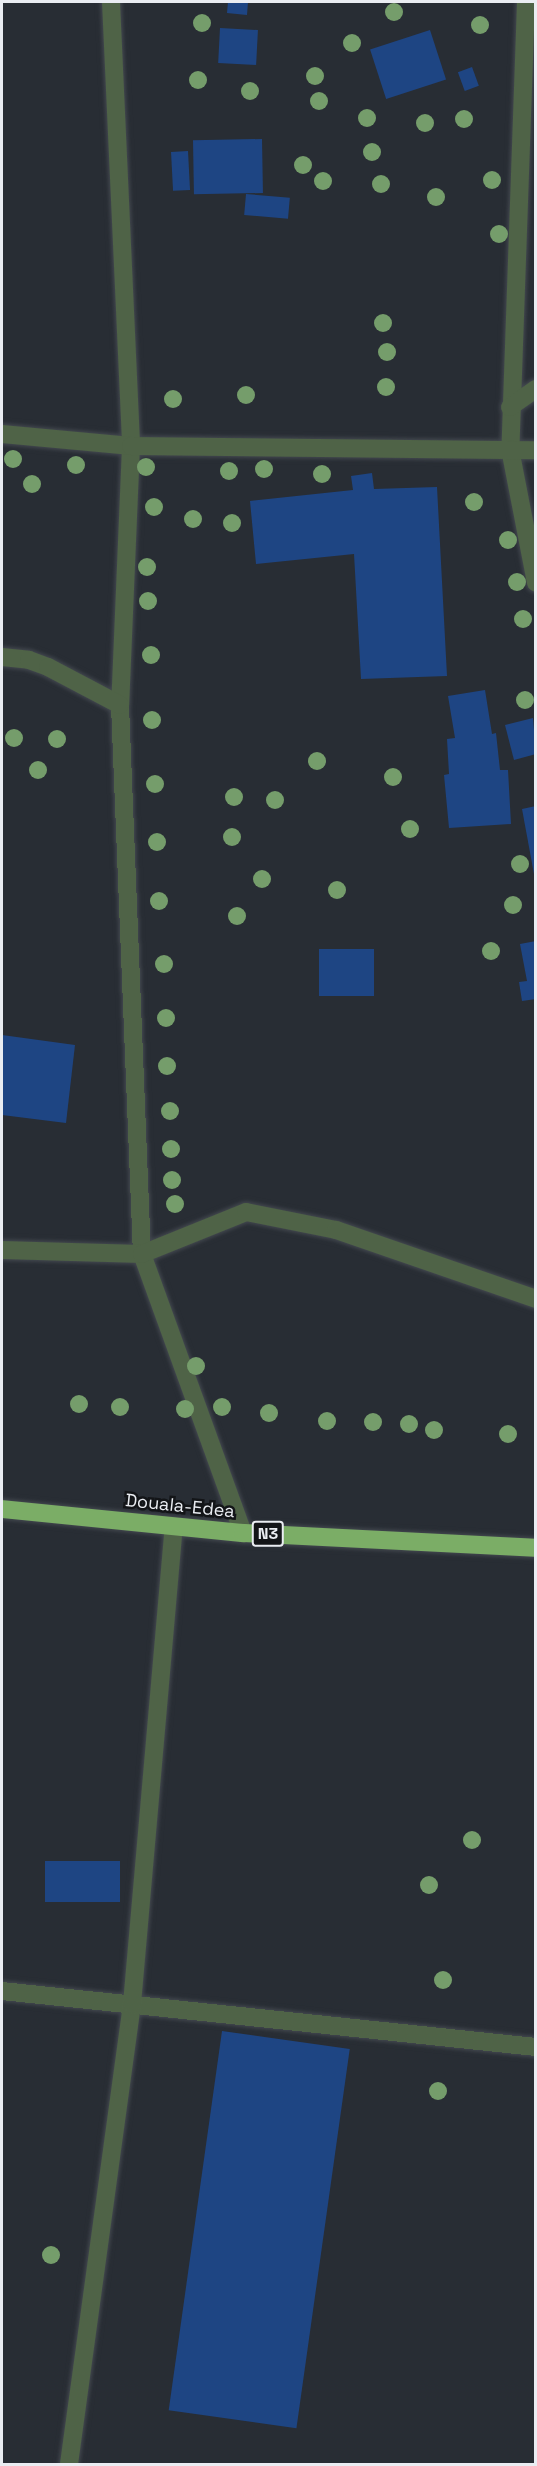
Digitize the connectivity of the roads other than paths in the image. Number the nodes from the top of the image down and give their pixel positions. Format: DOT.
graph roads {
  1 [pos="111,2"];
  2 [pos="526,2"];
  3 [pos="536,390"];
  4 [pos="510,407"];
  5 [pos="2,434"];
  6 [pos="131,446"];
  7 [pos="510,450"];
  8 [pos="536,450"];
  9 [pos="536,583"];
  10 [pos="2,657"];
  11 [pos="120,705"];
  12 [pos="2,1250"];
  13 [pos="142,1254"];
  14 [pos="536,1299"];
  15 [pos="2,1509"];
  16 [pos="174,1527"];
  17 [pos="243,1533"];
  18 [pos="536,1548"];
  19 [pos="2,1991"];
  20 [pos="132,2004"];
  21 [pos="536,2047"];
  22 [pos="69,2464"];
  1 -- 6 [label="street"];
  2 -- 4 [label="street"];
  3 -- 4 [label="street"];
  4 -- 7 [label="street"];
  5 -- 6 [label="street"];
  6 -- 7 [label="street"];
  6 -- 11 [label="street"];
  7 -- 8 [label="street"];
  7 -- 9 [label="street"];
  10 -- 11 [label="street"];
  11 -- 13 [label="street"];
  12 -- 13 [label="street"];
  13 -- 14 [label="street"];
  13 -- 17 [label="street"];
  15 -- 16 [label="highway, Douala-Edea / N3"];
  16 -- 17 [label="highway, Douala-Edea / N3"];
  16 -- 20 [label="street"];
  17 -- 18 [label="highway, Douala-Edea / N3"];
  19 -- 20 [label="street"];
  20 -- 21 [label="street"];
  20 -- 22 [label="street"];
}
